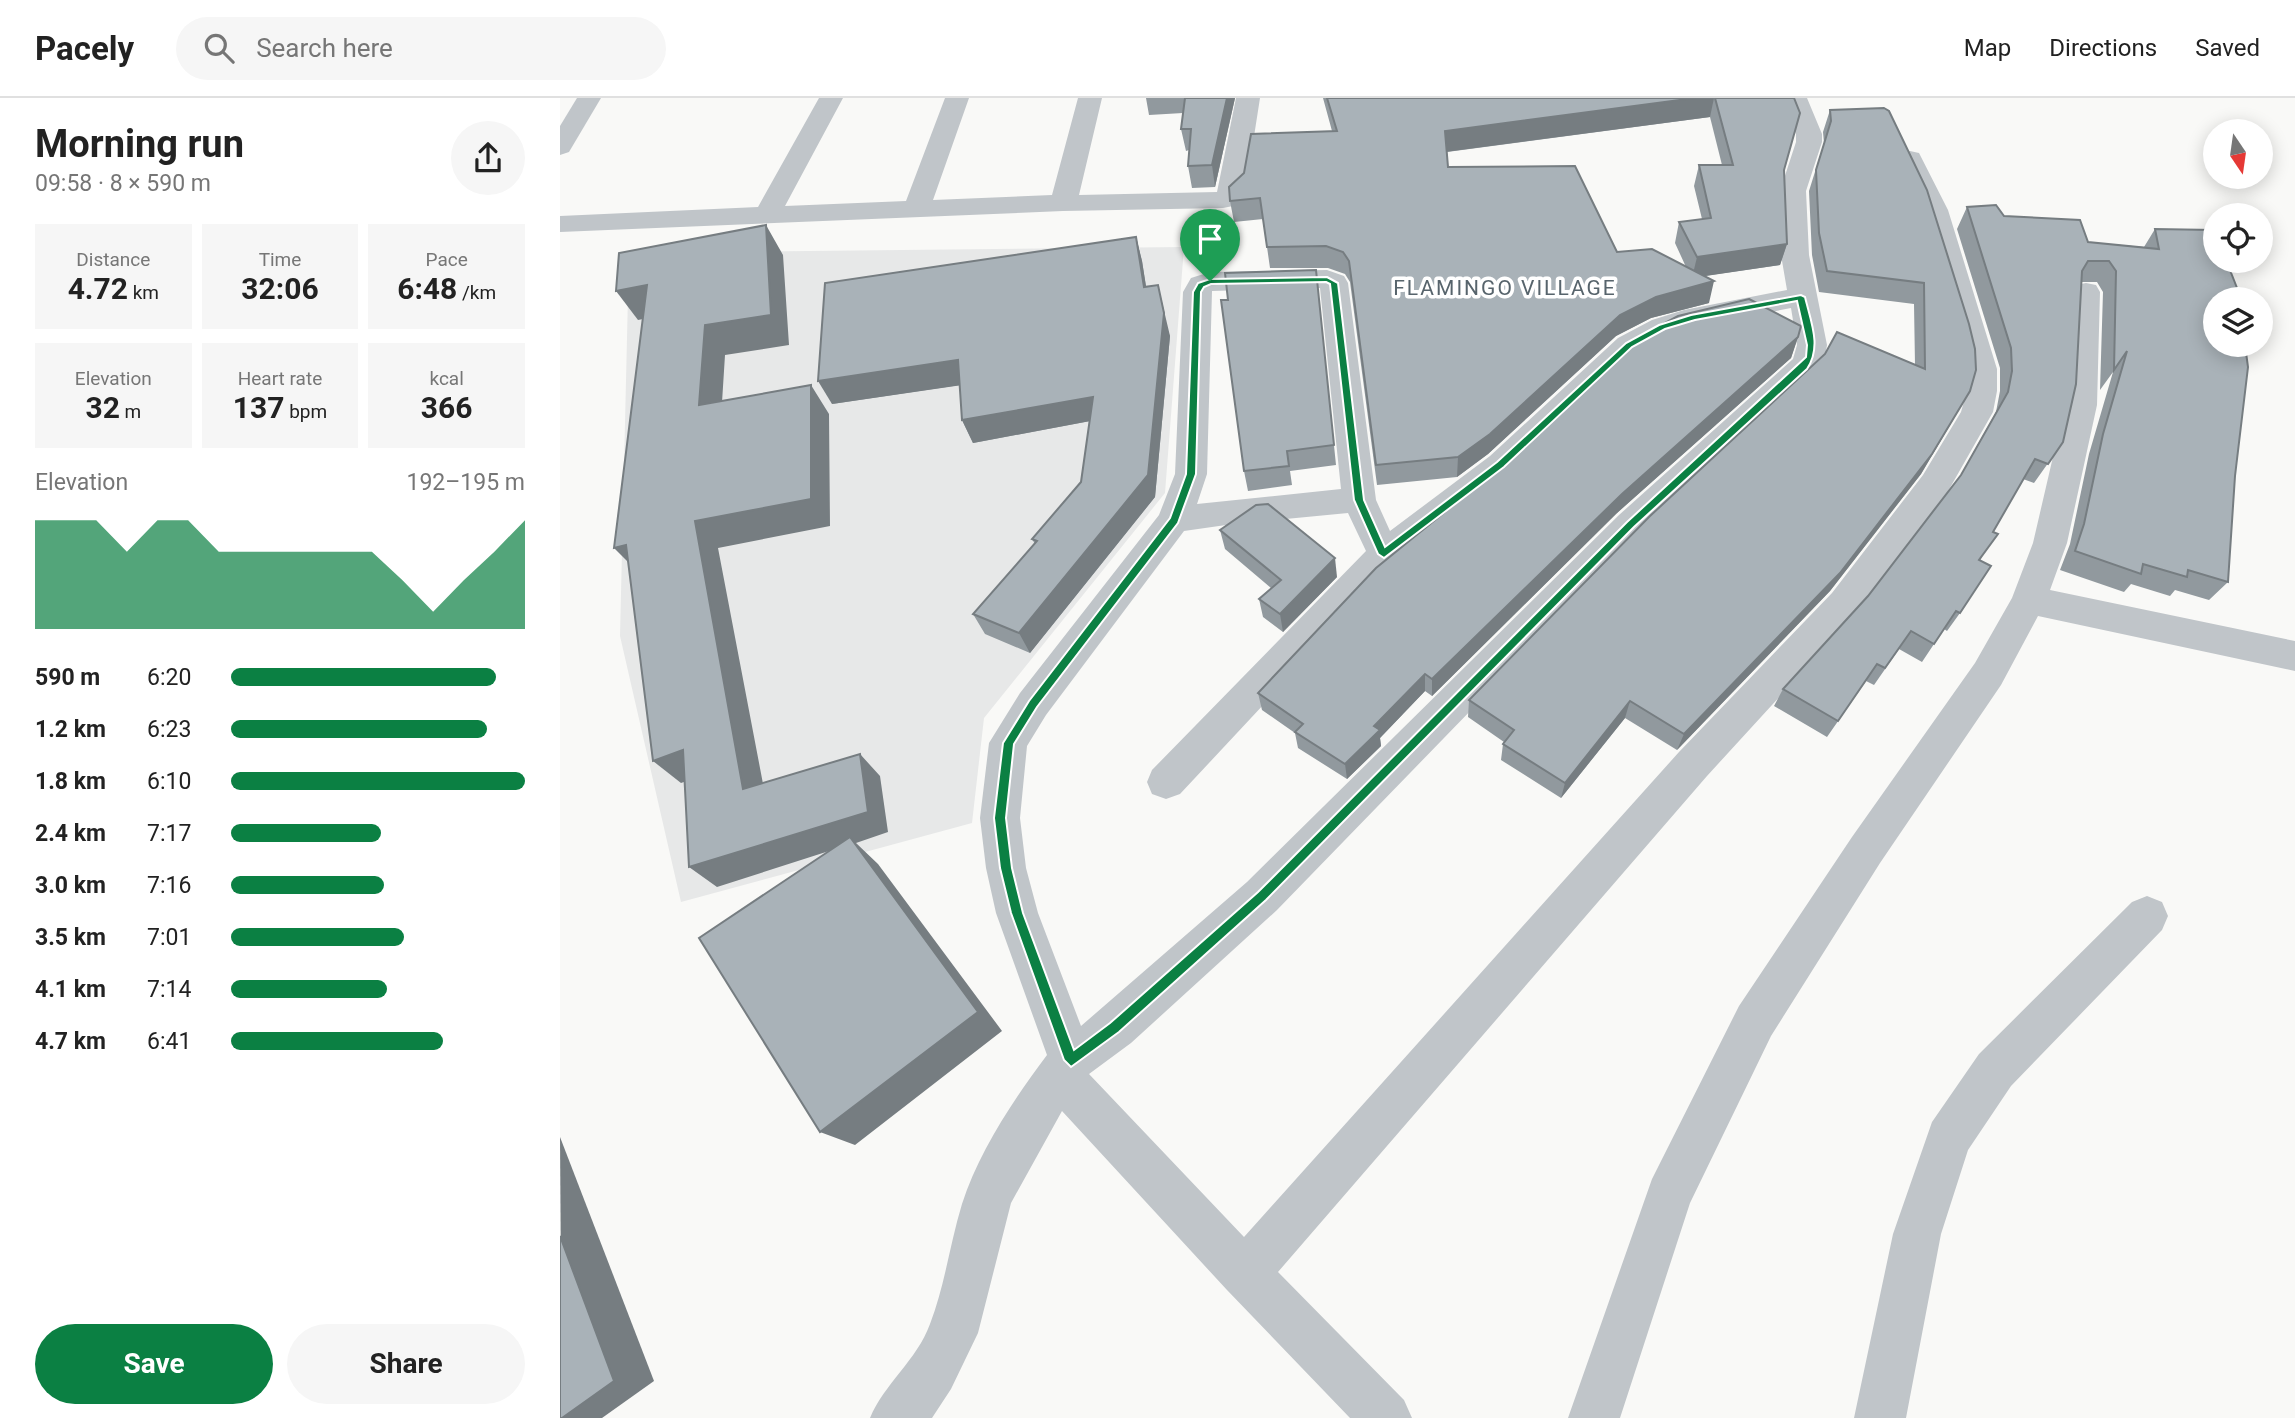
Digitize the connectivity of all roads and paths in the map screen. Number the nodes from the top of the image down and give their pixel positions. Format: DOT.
graph roads {
  1 [pos="589,98"];
  2 [pos="831,98"];
  3 [pos="957,98"];
  4 [pos="1090,98"];
  5 [pos="1248,98"];
  6 [pos="1800,110"];
  7 [pos="1843,121"];
  8 [pos="1893,125"];
  9 [pos="560,147"];
  10 [pos="1063,203"];
  11 [pos="917,208"];
  12 [pos="767,215"];
  13 [pos="560,224"];
  14 [pos="2086,292"];
  15 [pos="1801,297"];
  16 [pos="1359,500"];
  17 [pos="1174,520"];
  18 [pos="1384,554"];
  19 [pos="2029,600"];
  20 [pos="2295,656"];
  21 [pos="1166,782"];
  22 [pos="2147,916"];
  23 [pos="1065,1068"];
  24 [pos="1244,1273"];
  25 [pos="896,1418"];
  26 [pos="1386,1418"];
  27 [pos="1594,1418"];
  28 [pos="1880,1418"];
  1 -- 9 [label="street"];
  2 -- 12 [label="street"];
  3 -- 11 [label="street"];
  4 -- 10 [label="street"];
  5 -- 10 [label="street"];
  6 -- 7 [label="street"];
  6 -- 15 [label="street"];
  8 -- 24 [label="street"];
  10 -- 11 [label="street"];
  11 -- 12 [label="street"];
  12 -- 13 [label="street"];
  14 -- 19 [label="street"];
  15 -- 18 [label="street"];
  15 -- 23 [label="street"];
  16 -- 17 [label="street"];
  16 -- 17 [label="street"];
  16 -- 18 [label="street"];
  17 -- 23 [label="street"];
  18 -- 21 [label="street"];
  19 -- 20 [label="street"];
  19 -- 27 [label="street"];
  22 -- 28 [label="street"];
  23 -- 24 [label="street"];
  23 -- 25 [label="street"];
  24 -- 26 [label="street"];
}
